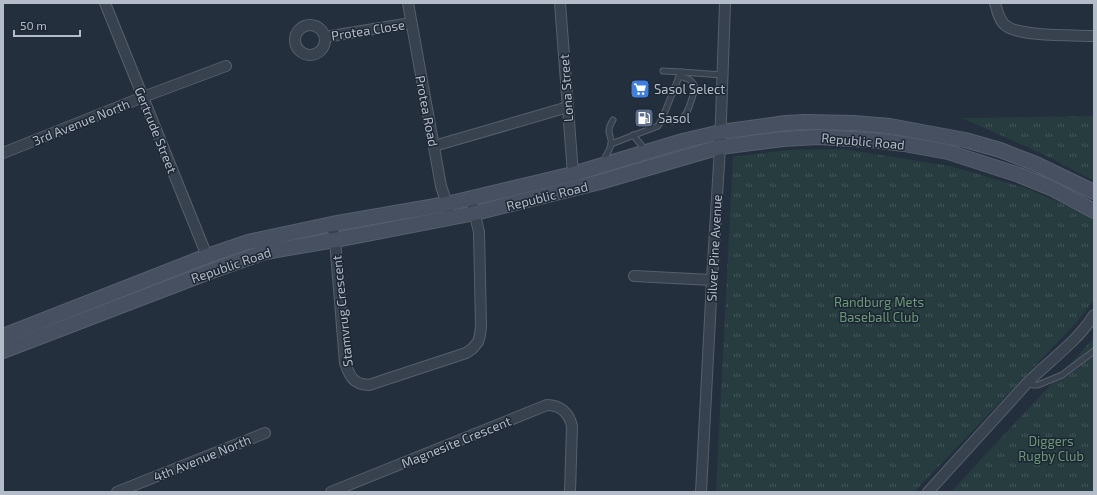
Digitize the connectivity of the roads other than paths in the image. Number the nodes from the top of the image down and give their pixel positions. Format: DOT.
graph roads {
  1 [pos="105,3"];
  2 [pos="408,3"];
  3 [pos="560,3"];
  4 [pos="725,3"];
  5 [pos="995,3"];
  6 [pos="411,23"];
  7 [pos="1094,36"];
  8 [pos="325,37"];
  9 [pos="226,66"];
  10 [pos="663,70"];
  11 [pos="680,74"];
  12 [pos="722,75"];
  13 [pos="142,97"];
  14 [pos="568,107"];
  15 [pos="662,119"];
  16 [pos="614,120"];
  17 [pos="720,132"];
  18 [pos="633,135"];
  19 [pos="611,144"];
  20 [pos="434,146"];
  21 [pos="720,147"];
  22 [pos="647,152"];
  23 [pos="3,153"];
  24 [pos="601,166"];
  25 [pos="573,174"];
  26 [pos="1094,192"];
  27 [pos="472,198"];
  28 [pos="447,204"];
  29 [pos="1094,211"];
  30 [pos="475,213"];
  31 [pos="449,218"];
  32 [pos="332,224"];
  33 [pos="335,240"];
  34 [pos="207,256"];
  35 [pos="634,276"];
  36 [pos="712,280"];
  37 [pos="1094,316"];
  38 [pos="3,336"];
  39 [pos="3,351"];
  40 [pos="1094,351"];
  41 [pos="1028,382"];
  42 [pos="265,433"];
  43 [pos="117,492"];
  44 [pos="331,492"];
  45 [pos="570,492"];
  46 [pos="701,492"];
  47 [pos="928,492"];
  1 -- 13 [label="street, Gertrude Street"];
  2 -- 6 [label="street, Protea Road"];
  3 -- 14 [label="street, Lona Street"];
  4 -- 12 [label="street, Silver Pine Avenue"];
  5 -- 7 [label="street"];
  6 -- 8 [label="street, Protea Close"];
  6 -- 20 [label="street, Protea Road"];
  9 -- 13 [label="street, 3rd Avenue North"];
  10 -- 11 [label="lane"];
  11 -- 12 [label="lane"];
  11 -- 15 [label="lane"];
  11 -- 15 [label="lane"];
  12 -- 17 [label="street, Silver Pine Avenue"];
  13 -- 23 [label="street, 3rd Avenue North"];
  13 -- 34 [label="street, Gertrude Street"];
  14 -- 20 [label="street"];
  14 -- 25 [label="street, Lona Street"];
  15 -- 18 [label="lane"];
  16 -- 19 [label="lane"];
  17 -- 21 [label="street, Silver Pine Avenue"];
  17 -- 22 [label="main road, Republic Road"];
  17 -- 26 [label="main road, Republic Road"];
  18 -- 19 [label="lane"];
  18 -- 22 [label="lane"];
  19 -- 24 [label="lane"];
  20 -- 28 [label="street, Protea Road"];
  21 -- 29 [label="main road, Republic Road"];
  21 -- 30 [label="main road, Republic Road"];
  21 -- 36 [label="street, Silver Pine Avenue"];
  22 -- 24 [label="main road, Republic Road"];
  24 -- 25 [label="main road, Republic Road"];
  25 -- 27 [label="main road, Republic Road"];
  27 -- 28 [label="main road, Republic Road"];
  27 -- 30 [label="street, Stamvrug Crescent"];
  28 -- 31 [label="street, Protea Road"];
  28 -- 32 [label="main road, Republic Road"];
  30 -- 31 [label="main road, Republic Road"];
  30 -- 33 [label="street, Stamvrug Crescent"];
  31 -- 33 [label="main road, Republic Road"];
  32 -- 33 [label="street, Stamvrug Crescent"];
  32 -- 34 [label="main road, Republic Road"];
  33 -- 39 [label="main road, Republic Road"];
  34 -- 38 [label="main road, Republic Road"];
  35 -- 36 [label="street"];
  36 -- 46 [label="street, Silver Pine Avenue"];
  37 -- 41 [label="street"];
  40 -- 41 [label="lane"];
  41 -- 47 [label="street"];
  42 -- 43 [label="street, 4th Avenue North"];
  44 -- 45 [label="street, Magnesite Crescent"];
}
